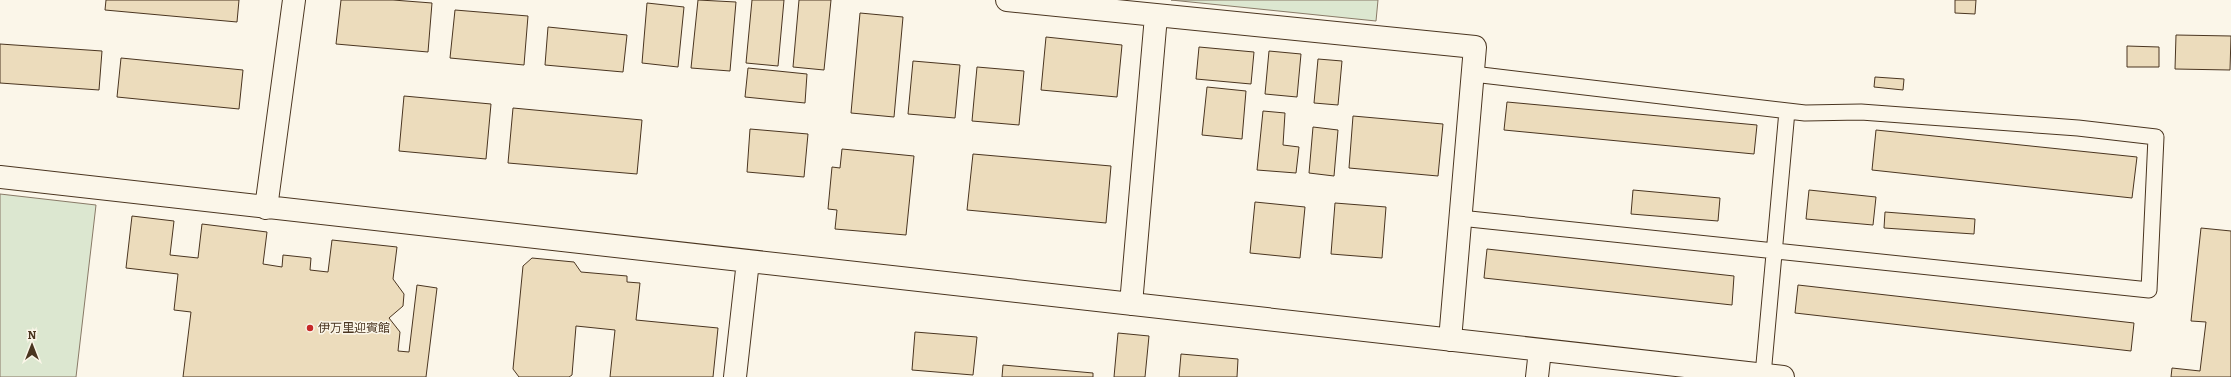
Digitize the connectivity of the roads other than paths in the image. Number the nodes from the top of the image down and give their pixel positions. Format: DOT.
graph roads {
  1 [pos="294,0"];
  2 [pos="1007,0"];
  3 [pos="1156,16"];
  4 [pos="1473,74"];
  5 [pos="1787,111"];
  6 [pos="0,178"];
  7 [pos="266,208"];
  8 [pos="1460,218"];
  9 [pos="1774,251"];
  10 [pos="748,261"];
  11 [pos="1131,304"];
  12 [pos="1450,340"];
  13 [pos="1540,350"];
  14 [pos="1773,376"];
  15 [pos="735,377"];
  16 [pos="1537,377"];
  1 -- 7 [label="street"];
  2 -- 3 [label="street"];
  3 -- 4 [label="street"];
  3 -- 11 [label="street"];
  4 -- 5 [label="lane"];
  4 -- 8 [label="street"];
  5 -- 9 [label="lane"];
  5 -- 9 [label="lane"];
  6 -- 7 [label="street"];
  7 -- 10 [label="street"];
  8 -- 9 [label="lane"];
  8 -- 12 [label="street"];
  9 -- 14 [label="lane"];
  10 -- 11 [label="street"];
  10 -- 15 [label="street"];
  11 -- 12 [label="street"];
  12 -- 13 [label="street"];
  13 -- 14 [label="street"];
  13 -- 16 [label="street"];
}
